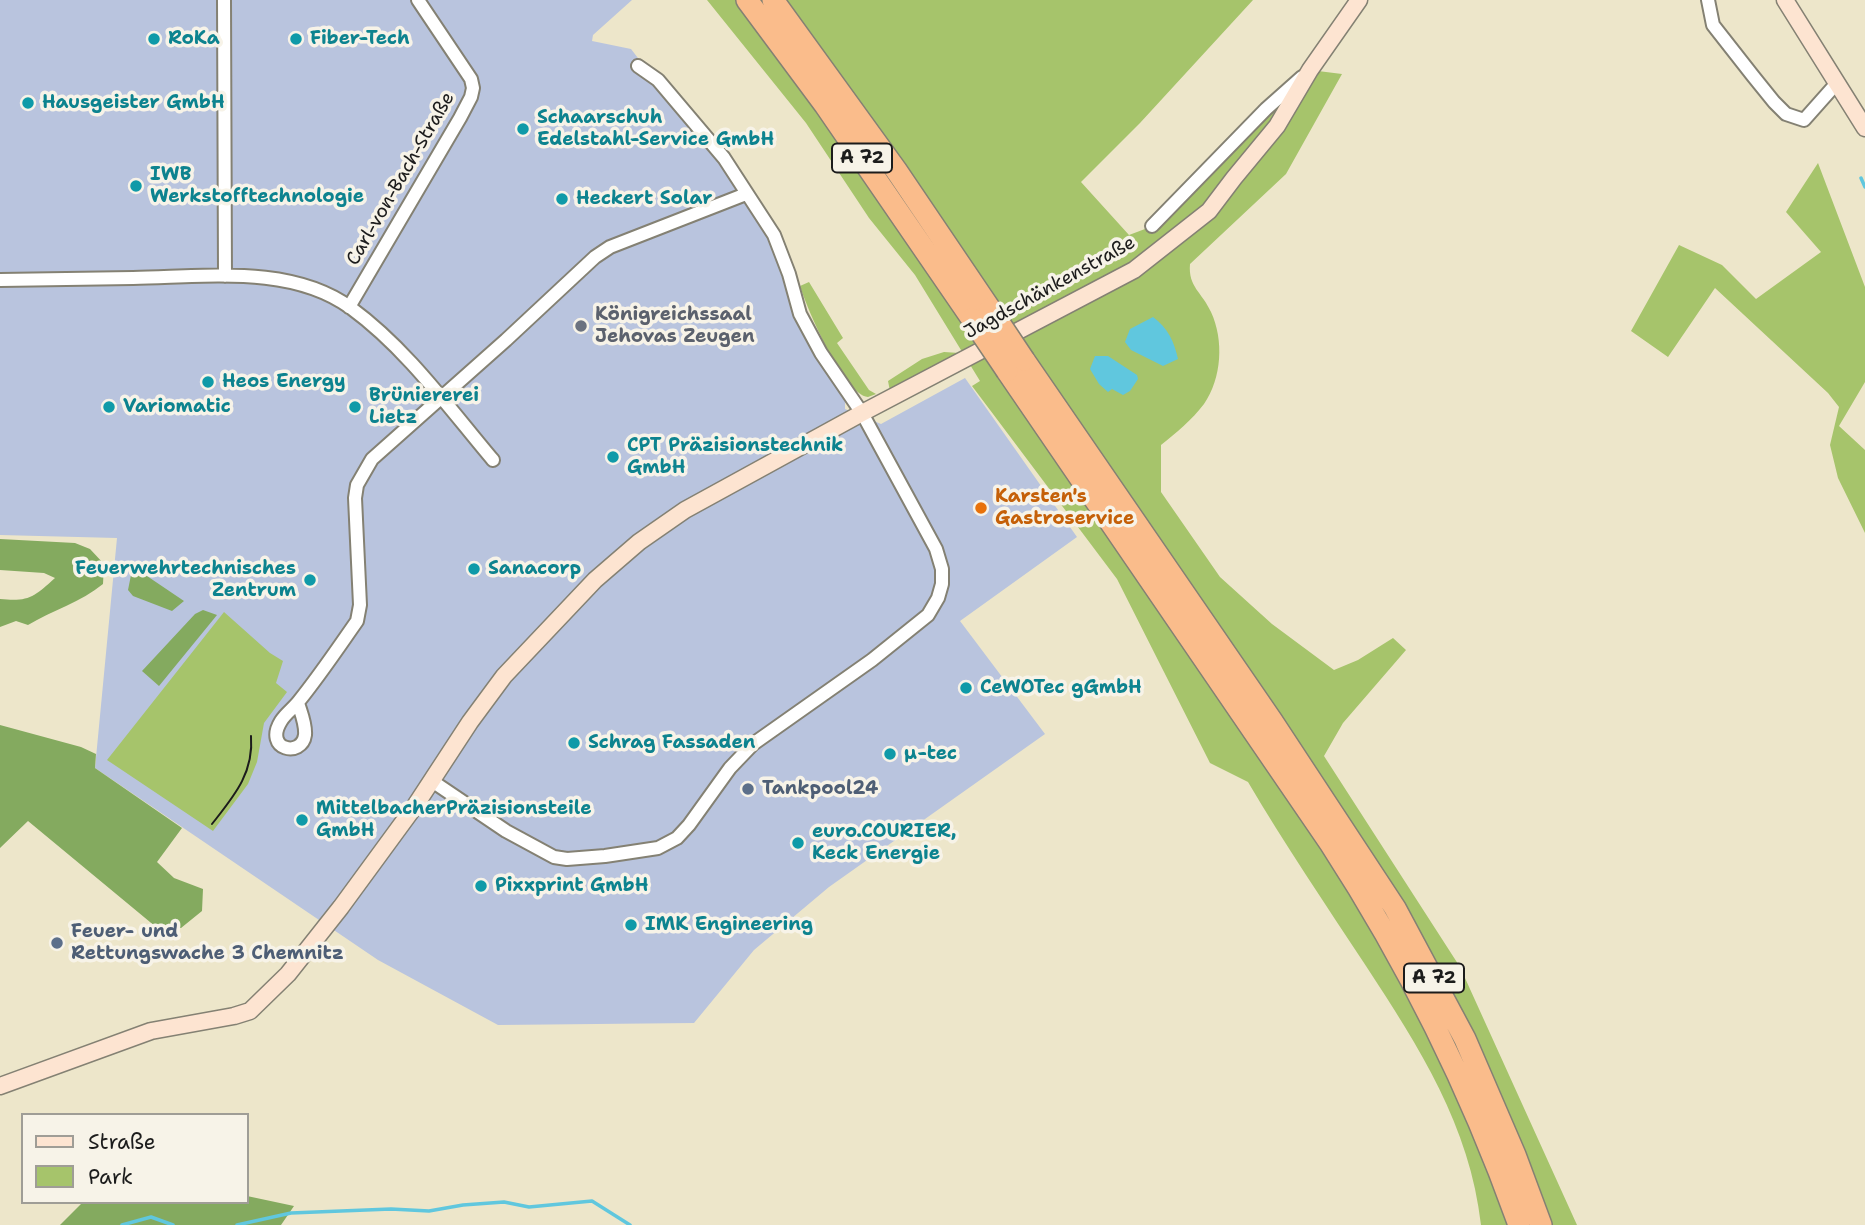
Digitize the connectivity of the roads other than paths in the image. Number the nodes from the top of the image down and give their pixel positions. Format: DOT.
graph roads {
  1 [pos="225,0"];
  2 [pos="418,0"];
  3 [pos="747,0"];
  4 [pos="773,0"];
  5 [pos="1360,0"];
  6 [pos="1708,0"];
  7 [pos="1785,0"];
  8 [pos="638,66"];
  9 [pos="1310,70"];
  10 [pos="1836,84"];
  11 [pos="1865,128"];
  12 [pos="746,194"];
  13 [pos="1153,226"];
  14 [pos="225,276"];
  15 [pos="0,279"];
  16 [pos="349,306"];
  17 [pos="981,314"];
  18 [pos="1016,366"];
  19 [pos="440,397"];
  20 [pos="862,413"];
  21 [pos="494,460"];
  22 [pos="298,703"];
  23 [pos="1286,761"];
  24 [pos="432,781"];
  25 [pos="0,1086"];
  26 [pos="1519,1225"];
  27 [pos="1541,1225"];
  1 -- 14 [label="street"];
  2 -- 16 [label="street, Carl-von-Bach-Straße"];
  3 -- 17 [label="highway, A 72"];
  4 -- 17 [label="highway, A 72"];
  5 -- 9 [label="main road, Jagdschänkenstraße"];
  6 -- 10 [label="street"];
  7 -- 10 [label="main road"];
  8 -- 12 [label="street"];
  9 -- 13 [label="street, Jagdschänkenstraße"];
  9 -- 20 [label="main road, Jagdschänkenstraße"];
  10 -- 11 [label="main road"];
  12 -- 19 [label="street"];
  12 -- 20 [label="street"];
  14 -- 15 [label="street"];
  14 -- 16 [label="street"];
  16 -- 19 [label="street"];
  17 -- 18 [label="highway, A 72, bridge"];
  18 -- 23 [label="highway, A 72"];
  18 -- 23 [label="highway, A 72"];
  19 -- 21 [label="street"];
  19 -- 22 [label="street"];
  20 -- 24 [label="main road, Jagdschänkenstraße"];
  20 -- 24 [label="street"];
  23 -- 26 [label="highway, A 72"];
  23 -- 27 [label="highway, A 72"];
  24 -- 25 [label="main road, Jagdschänkenstraße"];
}
